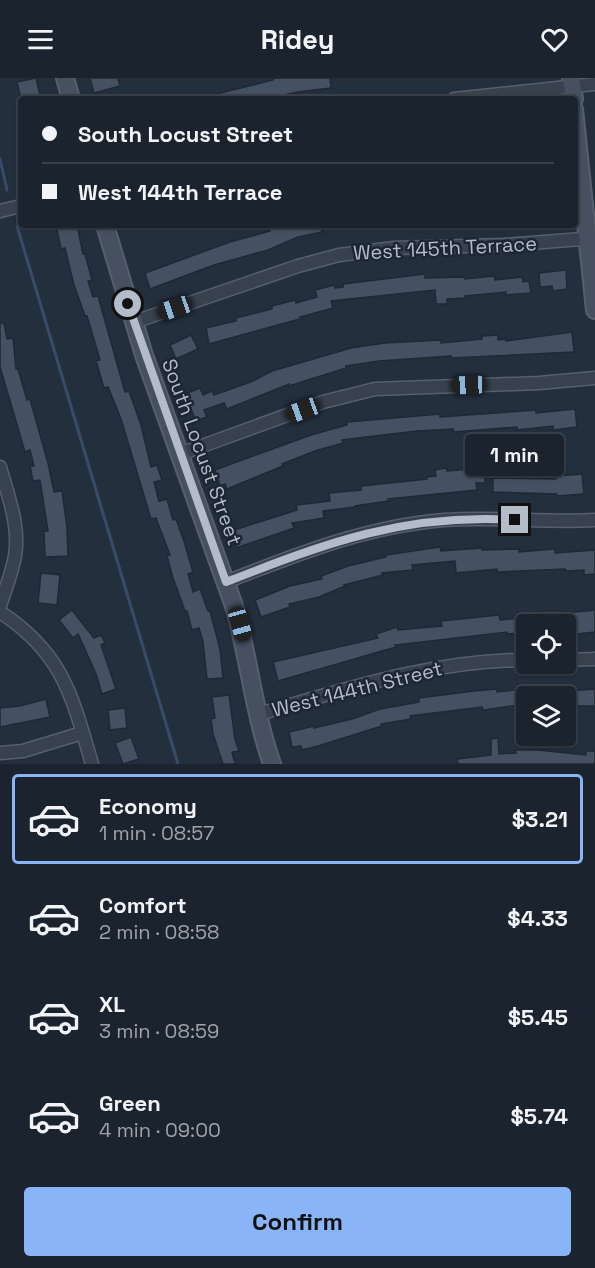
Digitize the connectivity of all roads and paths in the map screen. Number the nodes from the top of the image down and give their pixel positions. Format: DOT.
graph roads {
  1 [pos="65,78"];
  2 [pos="595,84"];
  3 [pos="572,88"];
  4 [pos="70,96"];
  5 [pos="486,96"];
  6 [pos="578,140"];
  7 [pos="18,207"];
  8 [pos="0,211"];
  9 [pos="106,228"];
  10 [pos="591,239"];
  11 [pos="595,310"];
  12 [pos="134,322"];
  13 [pos="595,378"];
  14 [pos="180,454"];
  15 [pos="0,467"];
  16 [pos="595,520"];
  17 [pos="226,582"];
  18 [pos="0,606"];
  19 [pos="0,612"];
  20 [pos="595,659"];
  21 [pos="516,660"];
  22 [pos="576,660"];
  23 [pos="259,714"];
  24 [pos="82,733"];
  25 [pos="0,753"];
  26 [pos="92,764"];
  27 [pos="272,764"];
  1 -- 4 [label="street"];
  2 -- 3 [label="street"];
  3 -- 5 [label="street"];
  6 -- 10 [label="street"];
  7 -- 8 [label="street"];
  9 -- 12 [label="street, South Locust Street"];
  10 -- 11 [label="street"];
  10 -- 12 [label="street, West 145th Terrace"];
  12 -- 14 [label="street, South Locust Street"];
  13 -- 14 [label="street"];
  14 -- 17 [label="street, South Locust Street"];
  15 -- 18 [label="street"];
  16 -- 17 [label="street"];
  17 -- 23 [label="street, South Locust Street"];
  19 -- 24 [label="street"];
  20 -- 22 [label="street"];
  21 -- 23 [label="street, West 144th Street"];
  23 -- 27 [label="street, South Locust Street"];
  24 -- 25 [label="street"];
  24 -- 26 [label="street"];
}
